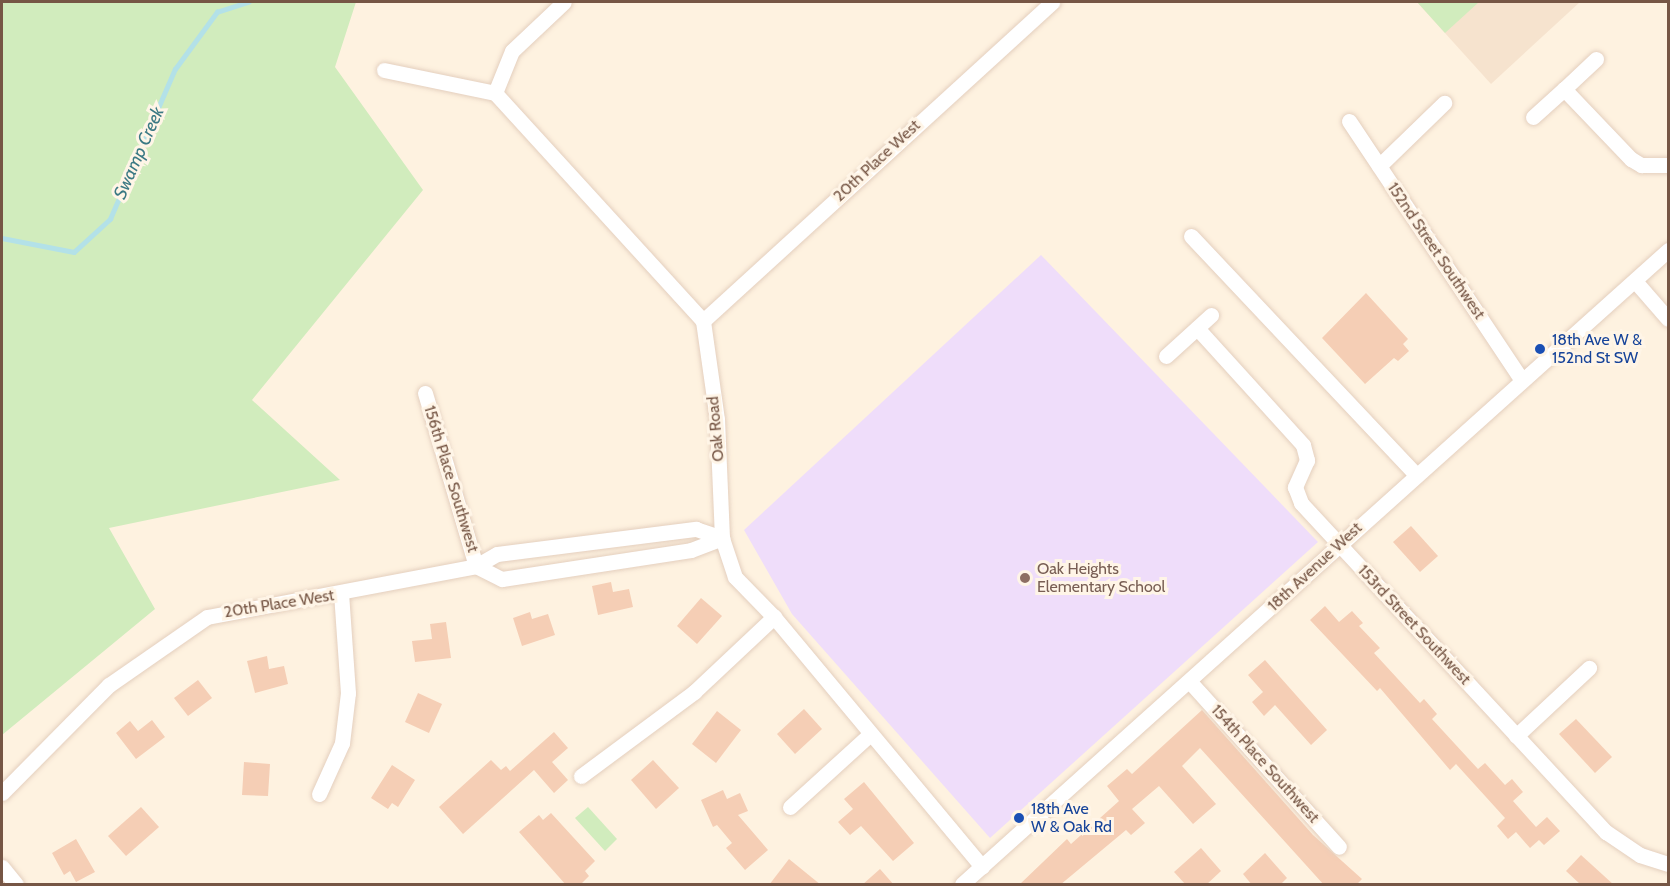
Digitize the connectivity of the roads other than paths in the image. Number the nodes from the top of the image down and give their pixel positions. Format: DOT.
graph roads {
  1 [pos="564,2"];
  2 [pos="1052,2"];
  3 [pos="1596,59"];
  4 [pos="384,70"];
  5 [pos="1564,88"];
  6 [pos="495,93"];
  7 [pos="1444,103"];
  8 [pos="1533,117"];
  9 [pos="1349,121"];
  10 [pos="1668,165"];
  11 [pos="1379,166"];
  12 [pos="1191,236"];
  13 [pos="1668,250"];
  14 [pos="1635,281"];
  15 [pos="1211,315"];
  16 [pos="1668,319"];
  17 [pos="703,321"];
  18 [pos="1197,328"];
  19 [pos="1166,356"];
  20 [pos="1522,380"];
  21 [pos="425,393"];
  22 [pos="1416,475"];
  23 [pos="722,538"];
  24 [pos="1340,544"];
  25 [pos="476,566"];
  26 [pos="341,594"];
  27 [pos="774,617"];
  28 [pos="1589,668"];
  29 [pos="1190,682"];
  30 [pos="869,735"];
  31 [pos="1516,736"];
  32 [pos="581,776"];
  33 [pos="2,793"];
  34 [pos="319,794"];
  35 [pos="790,807"];
  36 [pos="1339,847"];
  37 [pos="1668,864"];
  38 [pos="2,867"];
  39 [pos="982,867"];
  40 [pos="16,885"];
  41 [pos="962,885"];
  1 -- 6 [label="street"];
  2 -- 17 [label="street, 20th Place West"];
  3 -- 5 [label="street"];
  4 -- 6 [label="street"];
  5 -- 8 [label="street"];
  5 -- 10 [label="street"];
  6 -- 17 [label="street"];
  7 -- 11 [label="street"];
  9 -- 11 [label="street, 152nd Street Southwest"];
  11 -- 20 [label="street, 152nd Street Southwest"];
  12 -- 22 [label="street"];
  13 -- 14 [label="street, 18th Avenue West"];
  14 -- 16 [label="street"];
  14 -- 20 [label="street, 18th Avenue West"];
  15 -- 18 [label="street"];
  17 -- 23 [label="street, Oak Road"];
  18 -- 19 [label="street"];
  18 -- 24 [label="street, 153rd Street Southwest"];
  20 -- 22 [label="street, 18th Avenue West"];
  21 -- 25 [label="street, 156th Place Southwest"];
  22 -- 24 [label="street, 18th Avenue West"];
  23 -- 25 [label="street, 20th Place West"];
  23 -- 25 [label="street"];
  23 -- 27 [label="street, Oak Road"];
  24 -- 29 [label="street, 18th Avenue West"];
  24 -- 31 [label="street, 153rd Street Southwest"];
  25 -- 26 [label="street, 20th Place West"];
  26 -- 33 [label="street, 20th Place West"];
  26 -- 34 [label="street"];
  27 -- 30 [label="street, Oak Road"];
  27 -- 32 [label="street"];
  28 -- 31 [label="street"];
  29 -- 36 [label="street, 154th Place Southwest"];
  29 -- 39 [label="street, 18th Avenue West"];
  30 -- 35 [label="street"];
  30 -- 39 [label="street, Oak Road"];
  31 -- 37 [label="street, 153rd Street Southwest"];
  38 -- 40 [label="street"];
  39 -- 41 [label="street, 18th Avenue West"];
}
